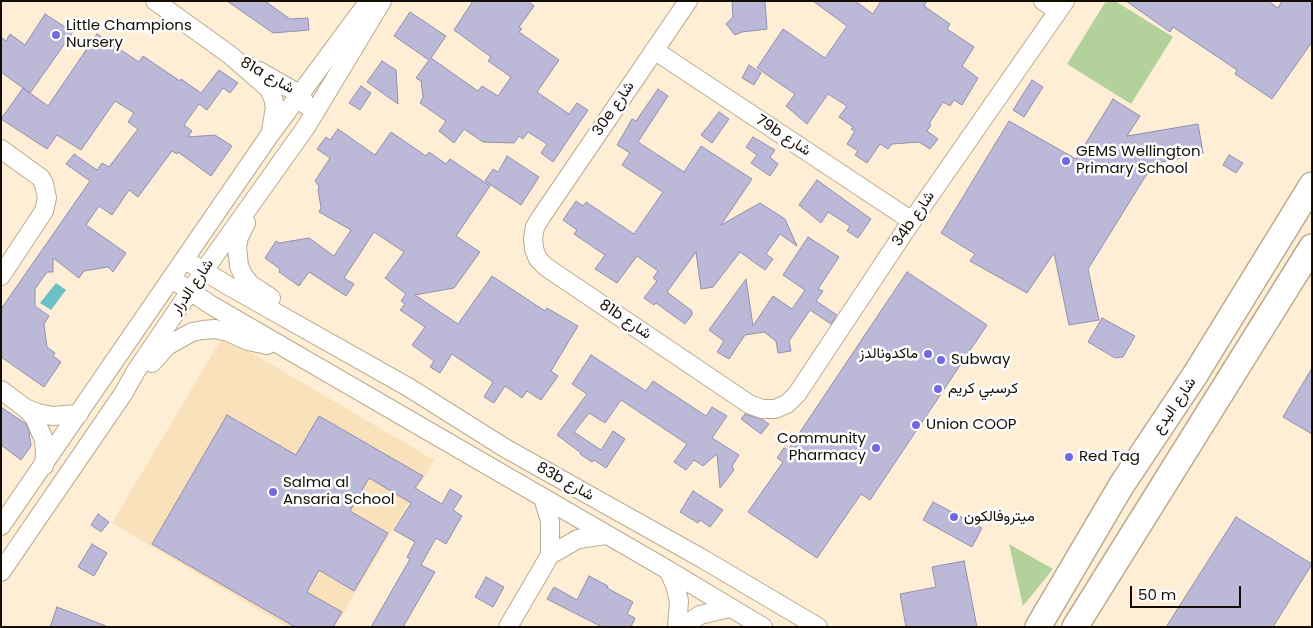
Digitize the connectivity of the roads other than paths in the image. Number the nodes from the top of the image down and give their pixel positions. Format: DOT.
graph roads {
  1 [pos="155,1"];
  2 [pos="370,1"];
  3 [pos="382,1"];
  4 [pos="688,1"];
  5 [pos="1043,1"];
  6 [pos="1062,6"];
  7 [pos="654,50"];
  8 [pos="230,55"];
  9 [pos="301,95"];
  10 [pos="306,127"];
  11 [pos="269,136"];
  12 [pos="1,149"];
  13 [pos="265,183"];
  14 [pos="1312,185"];
  15 [pos="541,217"];
  16 [pos="912,221"];
  17 [pos="1312,247"];
  18 [pos="185,260"];
  19 [pos="203,272"];
  20 [pos="1,276"];
  21 [pos="172,279"];
  22 [pos="191,290"];
  23 [pos="314,334"];
  24 [pos="278,345"];
  25 [pos="1195,375"];
  26 [pos="1,390"];
  27 [pos="123,394"];
  28 [pos="749,404"];
  29 [pos="25,408"];
  30 [pos="79,414"];
  31 [pos="1184,451"];
  32 [pos="44,466"];
  33 [pos="543,498"];
  34 [pos="1,526"];
  35 [pos="606,535"];
  36 [pos="550,554"];
  37 [pos="668,570"];
  38 [pos="1,572"];
  39 [pos="1053,603"];
  40 [pos="729,608"];
  41 [pos="508,627"];
  42 [pos="677,627"];
  43 [pos="682,627"];
  44 [pos="762,627"];
  45 [pos="818,627"];
  46 [pos="1022,627"];
  47 [pos="1038,627"];
  48 [pos="1076,627"];
  1 -- 8 [label="street, 81a شارع"];
  2 -- 9 [label="street, شارع الدرار"];
  3 -- 10 [label="street, شارع الدرار"];
  4 -- 7 [label="street, 30e شارع"];
  5 -- 6 [label="street"];
  6 -- 16 [label="street, 34b شارع"];
  7 -- 15 [label="street, 30e شارع"];
  7 -- 16 [label="street, 79b شارع"];
  8 -- 9 [label="street, 81a شارع"];
  8 -- 11 [label="street, 81a شارع"];
  9 -- 10 [label="street, 81a شارع"];
  9 -- 11 [label="street, شارع الدرار"];
  10 -- 13 [label="street, شارع الدرار"];
  11 -- 18 [label="street, شارع الدرار"];
  12 -- 20 [label="street"];
  13 -- 19 [label="street, شارع الدرار"];
  13 -- 23 [label="street, 83b شارع"];
  14 -- 25 [label="main road, شارع البدع"];
  15 -- 28 [label="street, 81b شارع"];
  16 -- 28 [label="street, 34b شارع"];
  17 -- 31 [label="main road, شارع البدع"];
  18 -- 19 [label="street, 83b شارع"];
  18 -- 21 [label="street, شارع الدرار"];
  19 -- 22 [label="street, شارع الدرار"];
  19 -- 23 [label="street, 83b شارع"];
  21 -- 22 [label="street, 83b شارع"];
  21 -- 30 [label="street, شارع الدرار"];
  22 -- 24 [label="street, 83b شارع"];
  22 -- 27 [label="street, شارع الدرار"];
  23 -- 45 [label="street, 83b شارع"];
  24 -- 27 [label="street, 83b شارع"];
  24 -- 33 [label="street, 83b شارع"];
  25 -- 31 [label="main road"];
  25 -- 39 [label="main road, شارع البدع"];
  26 -- 29 [label="street"];
  27 -- 38 [label="street, شارع الدرار"];
  29 -- 30 [label="street"];
  29 -- 32 [label="street"];
  30 -- 32 [label="street, شارع الدرار"];
  31 -- 48 [label="main road, شارع البدع"];
  32 -- 34 [label="street, شارع الدرار"];
  33 -- 35 [label="street, 83b شارع"];
  33 -- 36 [label="street"];
  35 -- 36 [label="street"];
  35 -- 37 [label="street, 83b شارع"];
  36 -- 41 [label="street"];
  37 -- 40 [label="street, 83b شارع"];
  37 -- 42 [label="street"];
  39 -- 46 [label="main road"];
  39 -- 47 [label="main road, شارع البدع"];
  40 -- 43 [label="street"];
  40 -- 44 [label="street, 83b شارع"];
}
